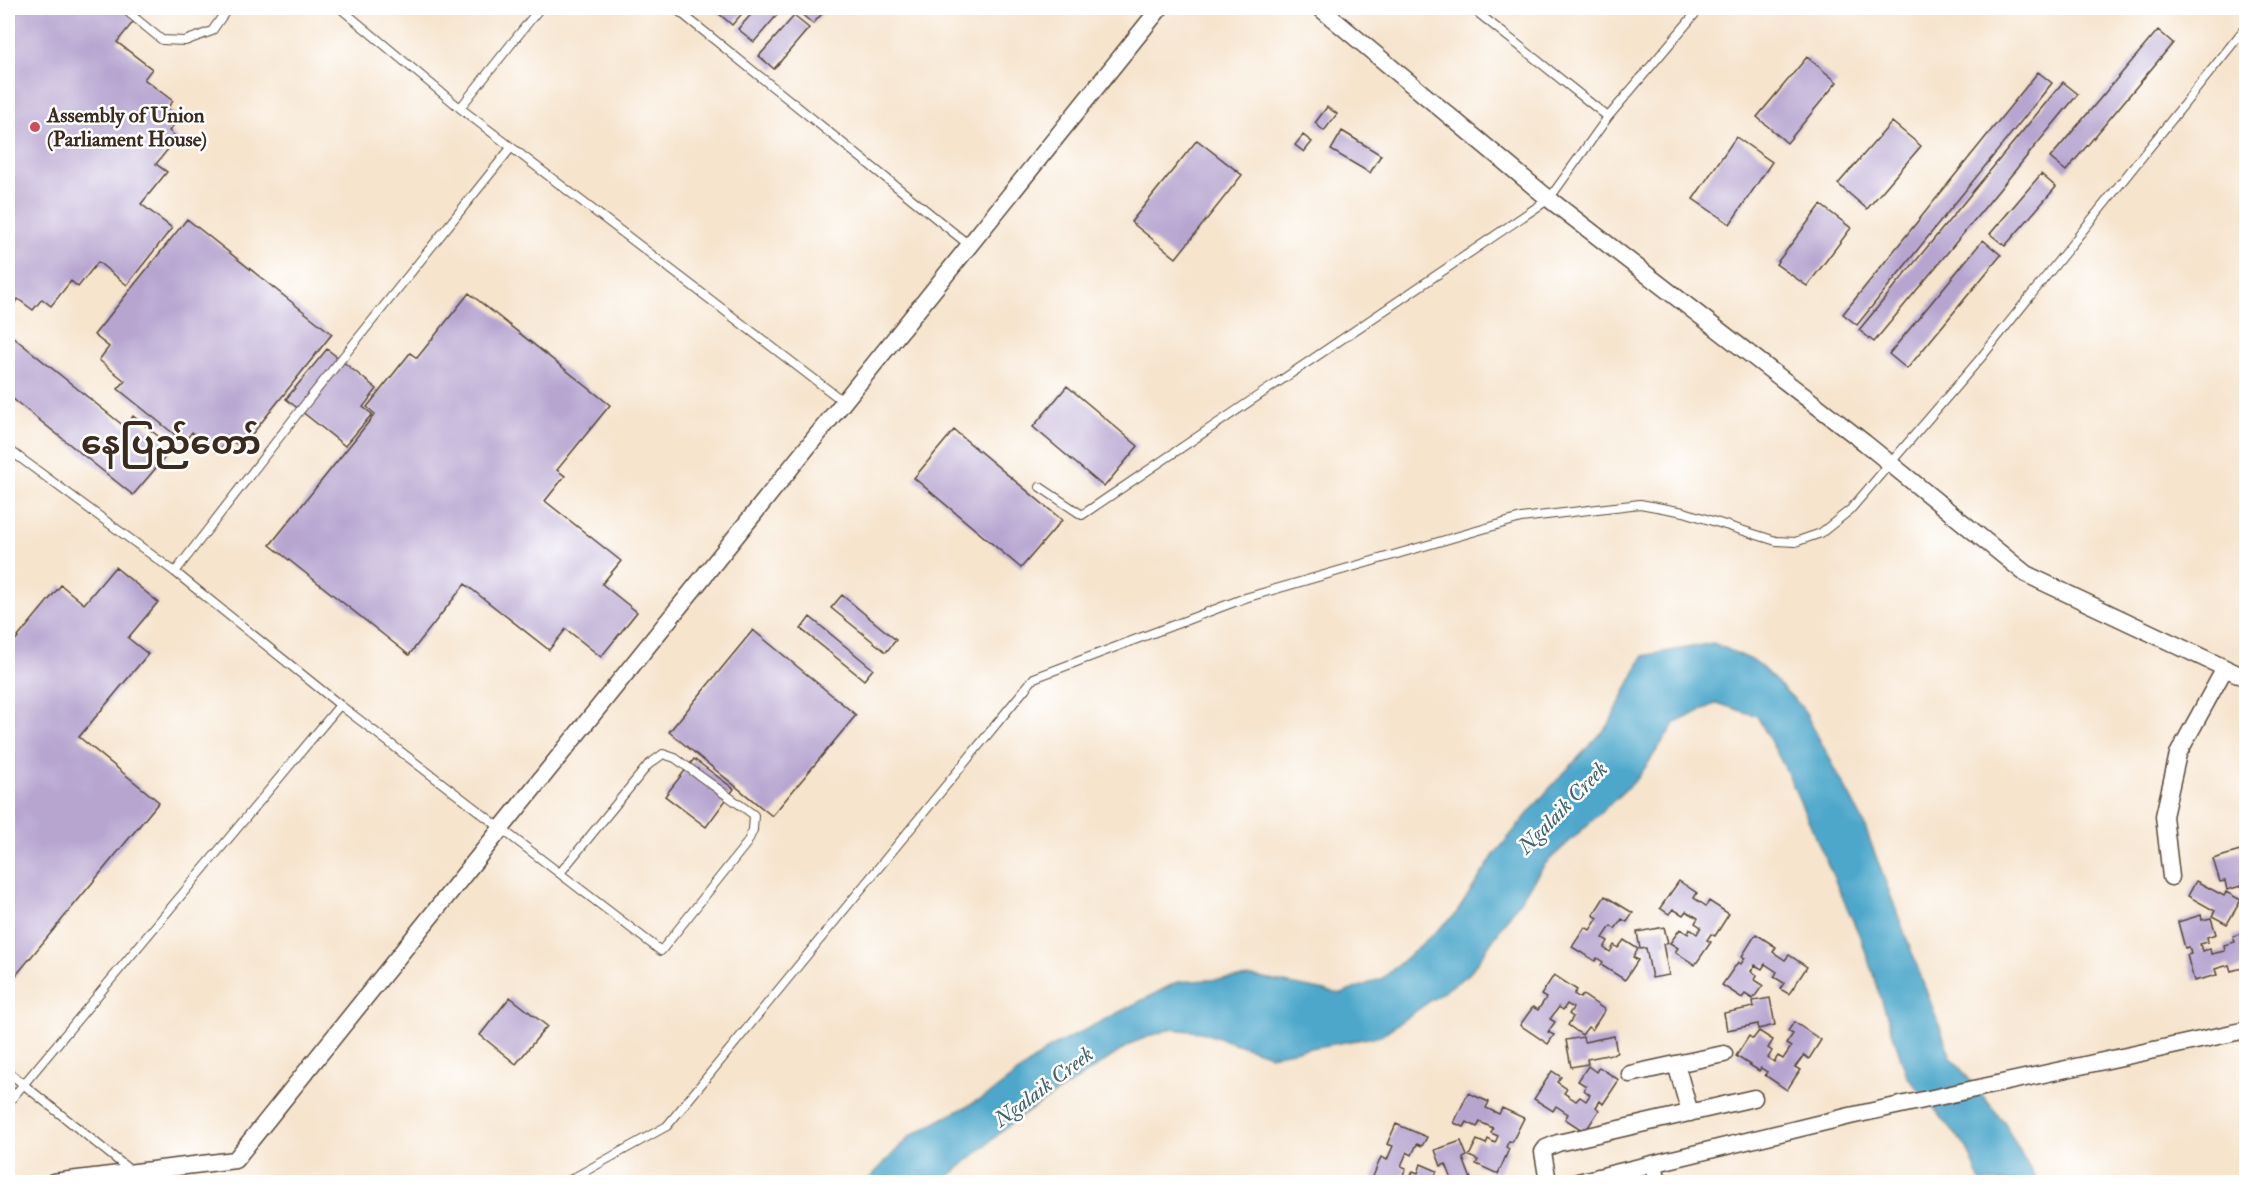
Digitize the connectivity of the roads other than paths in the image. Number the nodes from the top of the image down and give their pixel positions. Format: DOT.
graph roads {
  1 [pos="123,8"];
  2 [pos="228,8"];
  3 [pos="340,8"];
  4 [pos="540,8"];
  5 [pos="675,8"];
  6 [pos="1160,8"];
  7 [pos="1320,8"];
  8 [pos="1472,8"];
  9 [pos="1700,8"];
  10 [pos="2247,27"];
  11 [pos="460,108"];
  12 [pos="1608,117"];
  13 [pos="510,148"];
  14 [pos="1549,199"];
  15 [pos="969,245"];
  16 [pos="844,402"];
  17 [pos="8,449"];
  18 [pos="1890,463"];
  19 [pos="1040,487"];
  20 [pos="174,572"];
  21 [pos="2225,668"];
  22 [pos="2247,678"];
  23 [pos="340,705"];
  24 [pos="502,828"];
  25 [pos="560,873"];
  26 [pos="2171,877"];
  27 [pos="2247,1030"];
  28 [pos="1724,1053"];
  29 [pos="1676,1064"];
  30 [pos="8,1072"];
  31 [pos="1630,1074"];
  32 [pos="23,1084"];
  33 [pos="1754,1098"];
  34 [pos="8,1103"];
  35 [pos="1690,1113"];
  36 [pos="1654,1164"];
  37 [pos="134,1173"];
  38 [pos="53,1182"];
  39 [pos="566,1182"];
  40 [pos="1548,1182"];
  41 [pos="1578,1182"];
  42 [pos="1658,1182"];
  1 -- 2 [label="lane"];
  3 -- 11 [label="lane"];
  4 -- 11 [label="lane"];
  5 -- 15 [label="lane"];
  6 -- 15 [label="street"];
  7 -- 14 [label="street"];
  8 -- 12 [label="lane"];
  9 -- 12 [label="lane"];
  10 -- 18 [label="lane"];
  11 -- 13 [label="lane"];
  12 -- 14 [label="lane"];
  13 -- 16 [label="lane"];
  13 -- 20 [label="lane"];
  14 -- 18 [label="street"];
  14 -- 19 [label="lane"];
  15 -- 16 [label="street"];
  16 -- 24 [label="street"];
  17 -- 20 [label="lane"];
  18 -- 21 [label="street"];
  18 -- 39 [label="lane"];
  20 -- 23 [label="lane"];
  21 -- 22 [label="street"];
  21 -- 26 [label="street"];
  23 -- 24 [label="lane"];
  23 -- 32 [label="lane"];
  24 -- 25 [label="lane"];
  24 -- 37 [label="street"];
  25 -- 25 [label="lane"];
  27 -- 36 [label="street"];
  28 -- 29 [label="street"];
  29 -- 31 [label="street"];
  29 -- 35 [label="street"];
  30 -- 32 [label="lane"];
  32 -- 34 [label="lane"];
  32 -- 37 [label="lane"];
  33 -- 35 [label="street"];
  35 -- 40 [label="street"];
  36 -- 41 [label="street"];
  36 -- 42 [label="street"];
  37 -- 38 [label="street"];
}
